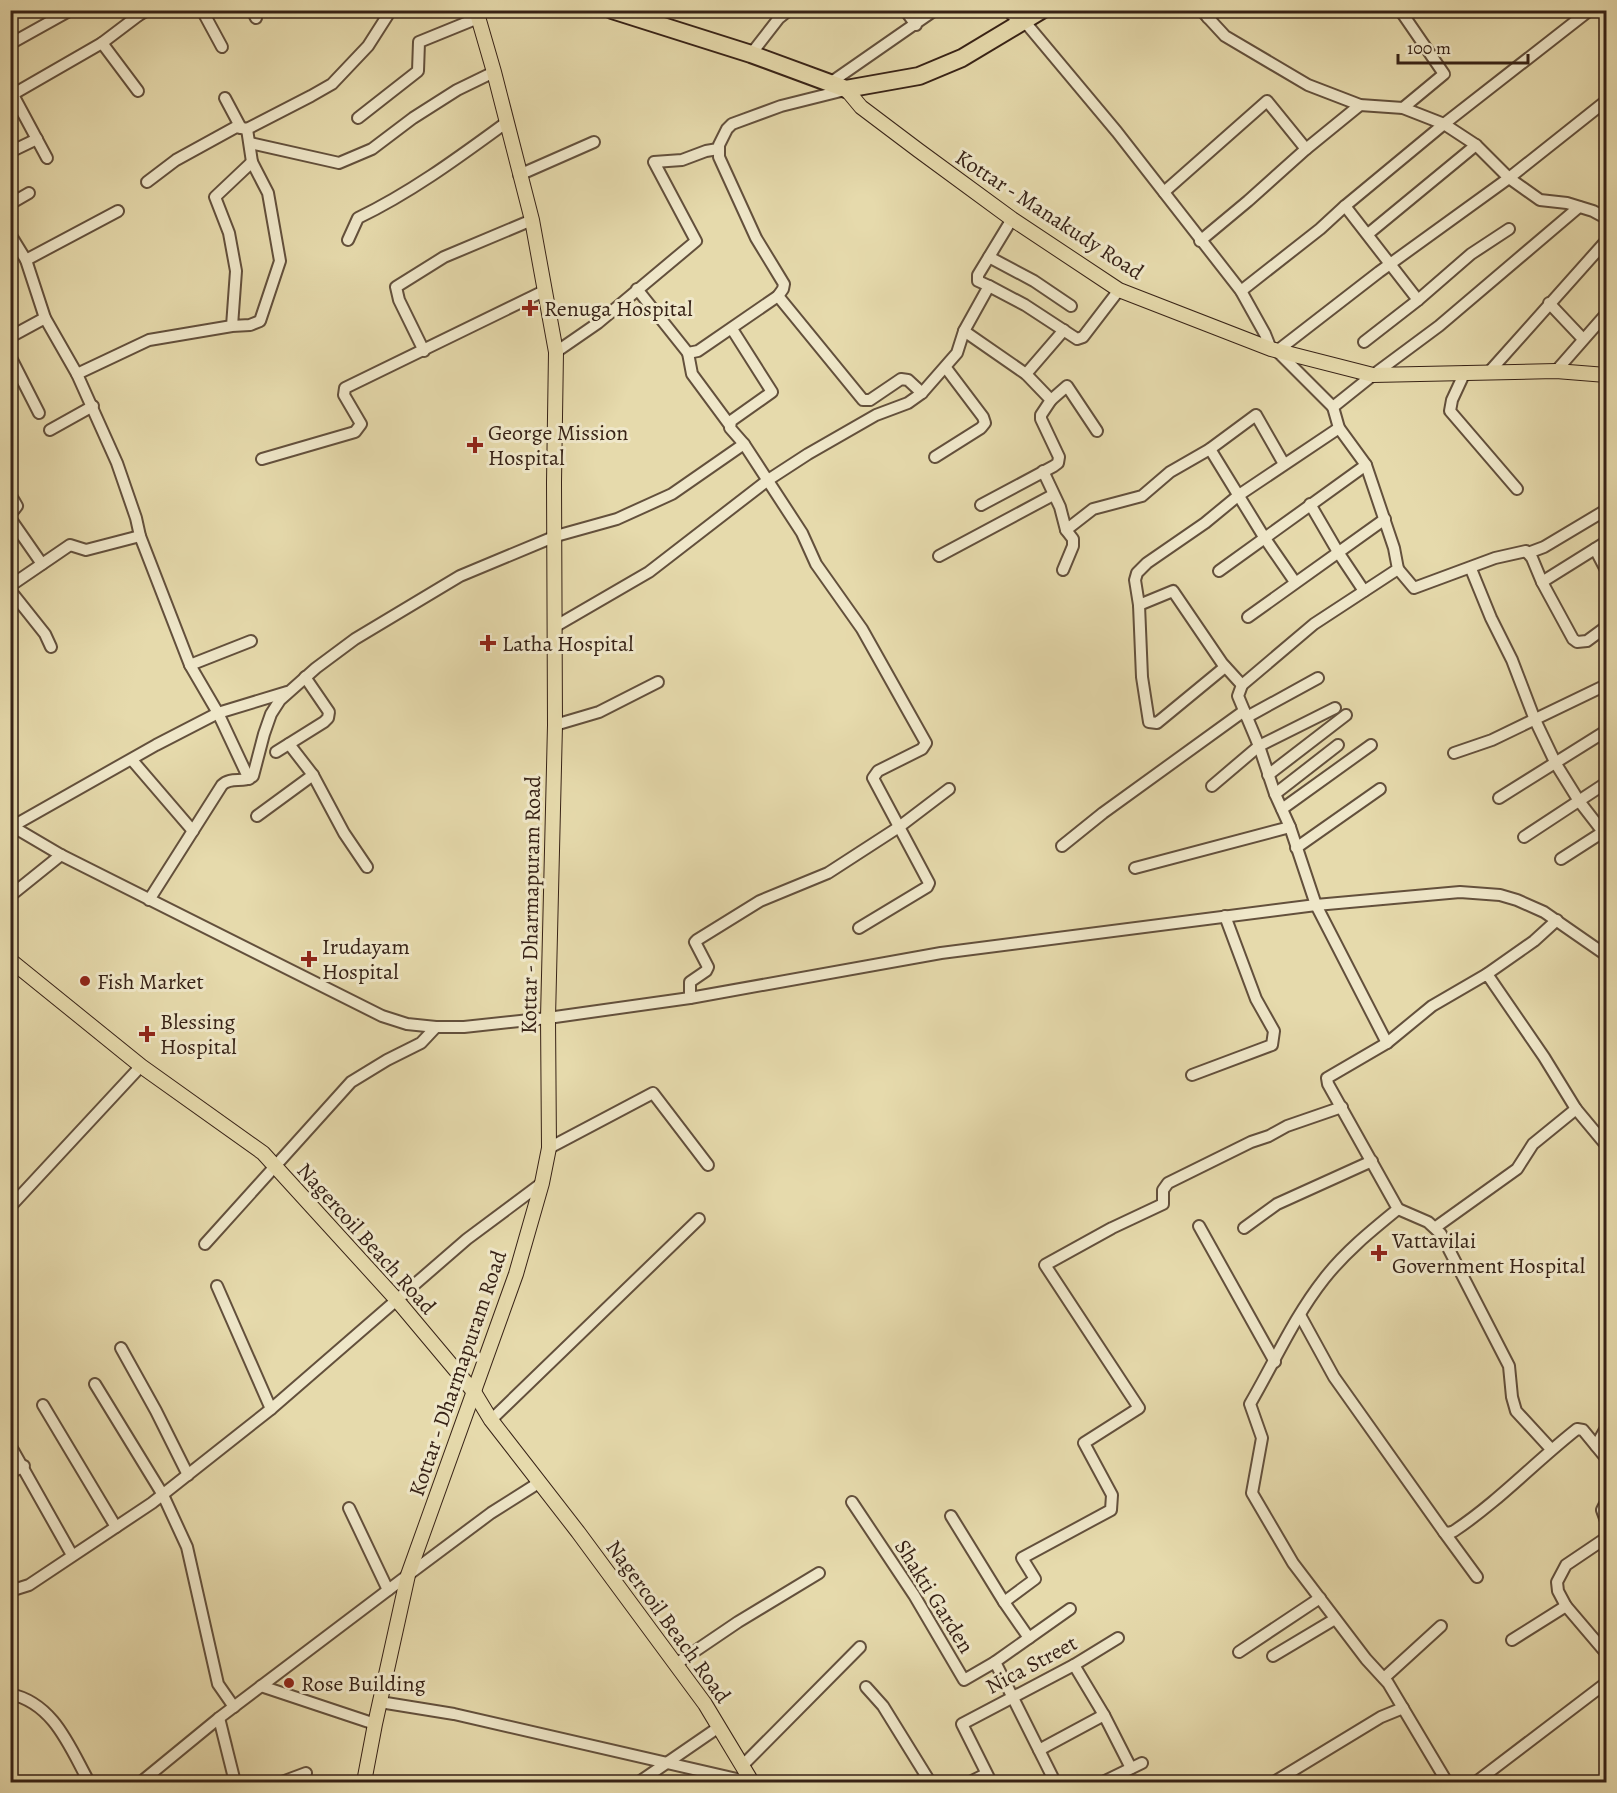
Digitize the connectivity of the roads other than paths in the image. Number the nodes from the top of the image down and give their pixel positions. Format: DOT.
graph roads {
  1 [pos="70,10"];
  2 [pos="120,10"];
  3 [pos="202,10"];
  4 [pos="391,10"];
  5 [pos="612,10"];
  6 [pos="789,10"];
  7 [pos="905,10"];
  8 [pos="935,10"];
  9 [pos="1008,10"];
  10 [pos="1042,10"];
  11 [pos="1218,10"];
  12 [pos="1400,10"];
  13 [pos="1590,10"];
  14 [pos="144,13"];
  15 [pos="477,14"];
  16 [pos="644,14"];
  17 [pos="1204,14"];
  18 [pos="1024,22"];
  19 [pos="916,25"];
  20 [pos="102,43"];
  21 [pos="10,44"];
  22 [pos="222,47"];
  23 [pos="751,54"];
  24 [pos="494,72"];
  25 [pos="838,86"];
  26 [pos="138,91"];
  27 [pos="11,94"];
  28 [pos="225,98"];
  29 [pos="1606,101"];
  30 [pos="1360,105"];
  31 [pos="1403,108"];
  32 [pos="358,118"];
  33 [pos="507,122"];
  34 [pos="1444,124"];
  35 [pos="244,128"];
  36 [pos="37,139"];
  37 [pos="594,142"];
  38 [pos="250,143"];
  39 [pos="1476,146"];
  40 [pos="718,149"];
  41 [pos="1305,149"];
  42 [pos="10,152"];
  43 [pos="47,158"];
  44 [pos="252,162"];
  45 [pos="519,175"];
  46 [pos="1509,178"];
  47 [pos="147,182"];
  48 [pos="1164,192"];
  49 [pos="29,193"];
  50 [pos="10,204"];
  51 [pos="1345,206"];
  52 [pos="1579,207"];
  53 [pos="118,211"];
  54 [pos="1606,218"];
  55 [pos="1012,219"];
  56 [pos="532,220"];
  57 [pos="1509,229"];
  58 [pos="10,234"];
  59 [pos="1368,234"];
  60 [pos="348,240"];
  61 [pos="1200,241"];
  62 [pos="1606,241"];
  63 [pos="989,257"];
  64 [pos="26,260"];
  65 [pos="1392,264"];
  66 [pos="989,286"];
  67 [pos="637,290"];
  68 [pos="1119,290"];
  69 [pos="544,291"];
  70 [pos="1241,291"];
  71 [pos="778,296"];
  72 [pos="1418,300"];
  73 [pos="1549,303"];
  74 [pos="1071,306"];
  75 [pos="1606,314"];
  76 [pos="45,318"];
  77 [pos="232,326"];
  78 [pos="732,329"];
  79 [pos="1064,330"];
  80 [pos="963,331"];
  81 [pos="10,337"];
  82 [pos="1583,339"];
  83 [pos="1365,342"];
  84 [pos="1274,350"];
  85 [pos="424,351"];
  86 [pos="556,352"];
  87 [pos="688,352"];
  88 [pos="10,356"];
  89 [pos="946,368"];
  90 [pos="1490,371"];
  91 [pos="1556,371"];
  92 [pos="1465,372"];
  93 [pos="77,374"];
  94 [pos="1026,374"];
  95 [pos="1373,375"];
  96 [pos="1606,375"];
  97 [pos="922,393"];
  98 [pos="1051,400"];
  99 [pos="93,406"];
  100 [pos="1334,407"];
  101 [pos="39,413"];
  102 [pos="729,424"];
  103 [pos="1339,428"];
  104 [pos="50,430"];
  105 [pos="1097,430"];
  106 [pos="744,444"];
  107 [pos="1210,449"];
  108 [pos="935,457"];
  109 [pos="262,459"];
  110 [pos="1284,465"];
  111 [pos="1366,465"];
  112 [pos="1043,471"];
  113 [pos="768,480"];
  114 [pos="1517,489"];
  115 [pos="10,494"];
  116 [pos="1053,495"];
  117 [pos="1239,495"];
  118 [pos="1310,504"];
  119 [pos="981,505"];
  120 [pos="1606,510"];
  121 [pos="10,517"];
  122 [pos="1385,519"];
  123 [pos="1066,530"];
  124 [pos="140,536"];
  125 [pos="556,536"];
  126 [pos="1264,537"];
  127 [pos="1606,542"];
  128 [pos="1595,549"];
  129 [pos="1338,552"];
  130 [pos="1528,553"];
  131 [pos="939,556"];
  132 [pos="42,564"];
  133 [pos="1398,569"];
  134 [pos="1471,569"];
  135 [pos="1063,570"];
  136 [pos="1606,570"];
  137 [pos="1219,571"];
  138 [pos="1295,582"];
  139 [pos="1542,582"];
  140 [pos="10,588"];
  141 [pos="1364,591"];
  142 [pos="1139,605"];
  143 [pos="1248,617"];
  144 [pos="556,626"];
  145 [pos="1606,627"];
  146 [pos="251,641"];
  147 [pos="51,647"];
  148 [pos="190,665"];
  149 [pos="1225,667"];
  150 [pos="305,677"];
  151 [pos="1318,678"];
  152 [pos="658,682"];
  153 [pos="1242,684"];
  154 [pos="1606,685"];
  155 [pos="290,691"];
  156 [pos="1335,708"];
  157 [pos="218,713"];
  158 [pos="1246,714"];
  159 [pos="1346,715"];
  160 [pos="1535,720"];
  161 [pos="555,725"];
  162 [pos="1606,731"];
  163 [pos="289,744"];
  164 [pos="1338,745"];
  165 [pos="1371,745"];
  166 [pos="1260,746"];
  167 [pos="276,752"];
  168 [pos="1454,753"];
  169 [pos="132,760"];
  170 [pos="1556,764"];
  171 [pos="313,775"];
  172 [pos="1268,775"];
  173 [pos="249,779"];
  174 [pos="1606,783"];
  175 [pos="1212,786"];
  176 [pos="949,789"];
  177 [pos="1380,789"];
  178 [pos="1275,794"];
  179 [pos="1498,798"];
  180 [pos="1579,801"];
  181 [pos="1282,809"];
  182 [pos="257,816"];
  183 [pos="12,826"];
  184 [pos="899,826"];
  185 [pos="1290,827"];
  186 [pos="194,831"];
  187 [pos="1524,837"];
  188 [pos="1062,846"];
  189 [pos="1296,848"];
  190 [pos="61,855"];
  191 [pos="1561,859"];
  192 [pos="367,867"];
  193 [pos="1135,868"];
  194 [pos="10,896"];
  195 [pos="149,900"];
  196 [pos="1316,905"];
  197 [pos="1225,916"];
  198 [pos="1557,920"];
  199 [pos="859,928"];
  200 [pos="1606,955"];
  201 [pos="10,960"];
  202 [pos="1487,974"];
  203 [pos="690,998"];
  204 [pos="548,1018"];
  205 [pos="436,1027"];
  206 [pos="1388,1043"];
  207 [pos="141,1065"];
  208 [pos="1192,1075"];
  209 [pos="1342,1107"];
  210 [pos="1576,1109"];
  211 [pos="1606,1145"];
  212 [pos="549,1148"];
  213 [pos="1372,1161"];
  214 [pos="708,1165"];
  215 [pos="275,1168"];
  216 [pos="542,1183"];
  217 [pos="10,1208"];
  218 [pos="1398,1209"];
  219 [pos="699,1219"];
  220 [pos="1199,1226"];
  221 [pos="1436,1227"];
  222 [pos="1244,1228"];
  223 [pos="205,1244"];
  224 [pos="217,1286"];
  225 [pos="396,1299"];
  226 [pos="1300,1315"];
  227 [pos="121,1348"];
  228 [pos="1275,1362"];
  229 [pos="95,1384"];
  230 [pos="474,1392"];
  231 [pos="43,1405"];
  232 [pos="271,1409"];
  233 [pos="491,1420"];
  234 [pos="1606,1428"];
  235 [pos="10,1445"];
  236 [pos="1596,1446"];
  237 [pos="1551,1449"];
  238 [pos="1606,1458"];
  239 [pos="24,1466"];
  240 [pos="10,1473"];
  241 [pos="188,1475"];
  242 [pos="540,1482"];
  243 [pos="163,1495"];
  244 [pos="852,1502"];
  245 [pos="1606,1502"];
  246 [pos="350,1508"];
  247 [pos="951,1516"];
  248 [pos="1606,1521"];
  249 [pos="116,1527"];
  250 [pos="1444,1532"];
  251 [pos="1606,1538"];
  252 [pos="72,1555"];
  253 [pos="819,1573"];
  254 [pos="408,1575"];
  255 [pos="1477,1576"];
  256 [pos="388,1590"];
  257 [pos="10,1591"];
  258 [pos="1320,1598"];
  259 [pos="1004,1602"];
  260 [pos="1566,1606"];
  261 [pos="1070,1609"];
  262 [pos="1335,1619"];
  263 [pos="1441,1626"];
  264 [pos="1029,1638"];
  265 [pos="1118,1638"];
  266 [pos="1512,1640"];
  267 [pos="860,1647"];
  268 [pos="1239,1652"];
  269 [pos="1606,1653"];
  270 [pos="1273,1656"];
  271 [pos="995,1662"];
  272 [pos="676,1664"];
  273 [pos="1074,1665"];
  274 [pos="1384,1678"];
  275 [pos="1606,1683"];
  276 [pos="261,1686"];
  277 [pos="866,1687"];
  278 [pos="10,1694"];
  279 [pos="1013,1696"];
  280 [pos="380,1702"];
  281 [pos="234,1707"];
  282 [pos="1403,1708"];
  283 [pos="1104,1715"];
  284 [pos="219,1718"];
  285 [pos="375,1724"];
  286 [pos="719,1727"];
  287 [pos="1039,1750"];
  288 [pos="668,1763"];
  289 [pos="1142,1763"];
  290 [pos="742,1766"];
  291 [pos="1131,1768"];
  292 [pos="306,1773"];
  293 [pos="988,1778"];
  294 [pos="1487,1778"];
  295 [pos="89,1782"];
  296 [pos="141,1782"];
  297 [pos="235,1782"];
  298 [pos="282,1782"];
  299 [pos="364,1782"];
  300 [pos="639,1782"];
  301 [pos="751,1782"];
  302 [pos="930,1782"];
  303 [pos="970,1782"];
  304 [pos="1055,1782"];
  305 [pos="1103,1782"];
  306 [pos="1274,1782"];
  307 [pos="1447,1782"];
  308 [pos="1476,1782"];
  1 -- 21 [label="street"];
  2 -- 14 [label="street"];
  3 -- 22 [label="street"];
  4 -- 35 [label="street"];
  5 -- 16 [label="highway"];
  6 -- 23 [label="street"];
  7 -- 19 [label="street"];
  8 -- 19 [label="street"];
  9 -- 18 [label="street"];
  10 -- 18 [label="highway"];
  11 -- 17 [label="street"];
  12 -- 31 [label="street"];
  13 -- 34 [label="street"];
  14 -- 20 [label="street"];
  15 -- 24 [label="main road, Kottar - Dharmapuram Road"];
  15 -- 32 [label="street"];
  16 -- 23 [label="highway"];
  17 -- 30 [label="street"];
  18 -- 25 [label="highway"];
  18 -- 48 [label="street"];
  19 -- 25 [label="street"];
  20 -- 26 [label="street"];
  20 -- 27 [label="street"];
  23 -- 25 [label="highway"];
  24 -- 33 [label="main road, Kottar - Dharmapuram Road"];
  24 -- 38 [label="street"];
  25 -- 40 [label="street"];
  25 -- 55 [label="main road, Kottar - Manakudy Road"];
  27 -- 36 [label="street"];
  28 -- 35 [label="street"];
  29 -- 46 [label="street"];
  30 -- 31 [label="street"];
  30 -- 41 [label="street"];
  31 -- 34 [label="street"];
  33 -- 45 [label="main road, Kottar - Dharmapuram Road"];
  33 -- 60 [label="street"];
  34 -- 39 [label="street"];
  34 -- 51 [label="street"];
  35 -- 38 [label="street"];
  35 -- 47 [label="street"];
  36 -- 42 [label="street"];
  36 -- 43 [label="street"];
  37 -- 45 [label="street"];
  38 -- 44 [label="street"];
  39 -- 46 [label="street"];
  39 -- 59 [label="street"];
  40 -- 67 [label="street"];
  40 -- 71 [label="street"];
  41 -- 48 [label="street"];
  41 -- 61 [label="street"];
  44 -- 77 [label="street"];
  44 -- 77 [label="street"];
  45 -- 56 [label="main road, Kottar - Dharmapuram Road"];
  46 -- 52 [label="street"];
  46 -- 65 [label="street"];
  48 -- 61 [label="street"];
  49 -- 50 [label="street"];
  51 -- 59 [label="street"];
  51 -- 70 [label="street"];
  52 -- 54 [label="street"];
  52 -- 95 [label="street"];
  53 -- 64 [label="street"];
  55 -- 63 [label="street"];
  55 -- 68 [label="main road, Kottar - Manakudy Road"];
  56 -- 69 [label="main road, Kottar - Dharmapuram Road"];
  56 -- 85 [label="street"];
  57 -- 72 [label="street"];
  58 -- 64 [label="street"];
  59 -- 65 [label="street"];
  61 -- 70 [label="street"];
  62 -- 73 [label="street"];
  63 -- 66 [label="street"];
  63 -- 74 [label="street"];
  64 -- 76 [label="street"];
  65 -- 72 [label="street"];
  65 -- 84 [label="street"];
  66 -- 79 [label="street"];
  66 -- 80 [label="street"];
  67 -- 86 [label="street"];
  67 -- 87 [label="street"];
  68 -- 79 [label="street"];
  68 -- 84 [label="main road, Kottar - Manakudy Road"];
  69 -- 85 [label="street"];
  69 -- 86 [label="main road, Kottar - Dharmapuram Road"];
  70 -- 84 [label="street"];
  71 -- 78 [label="street"];
  71 -- 97 [label="street"];
  72 -- 83 [label="street"];
  73 -- 82 [label="street"];
  73 -- 90 [label="street"];
  75 -- 82 [label="street"];
  76 -- 81 [label="street"];
  76 -- 93 [label="street"];
  77 -- 93 [label="street"];
  78 -- 87 [label="street"];
  78 -- 102 [label="street"];
  79 -- 94 [label="street"];
  80 -- 89 [label="street"];
  80 -- 94 [label="street"];
  82 -- 91 [label="street"];
  84 -- 95 [label="main road, Kottar - Manakudy Road"];
  84 -- 100 [label="street"];
  85 -- 109 [label="street"];
  86 -- 125 [label="main road, Kottar - Dharmapuram Road"];
  87 -- 102 [label="street"];
  88 -- 101 [label="street"];
  89 -- 97 [label="street"];
  89 -- 108 [label="street"];
  90 -- 91 [label="main road, Kottar - Manakudy Road"];
  90 -- 92 [label="main road, Kottar - Manakudy Road"];
  91 -- 96 [label="main road, Kottar - Manakudy Road"];
  92 -- 95 [label="main road, Kottar - Manakudy Road"];
  92 -- 114 [label="street"];
  93 -- 99 [label="street"];
  94 -- 98 [label="street"];
  95 -- 100 [label="street"];
  97 -- 113 [label="street"];
  98 -- 105 [label="street"];
  98 -- 112 [label="street"];
  99 -- 104 [label="street"];
  99 -- 124 [label="street"];
  100 -- 103 [label="street"];
  102 -- 106 [label="street"];
  103 -- 110 [label="street"];
  103 -- 111 [label="street"];
  106 -- 113 [label="street"];
  106 -- 125 [label="street"];
  107 -- 110 [label="street"];
  107 -- 117 [label="street"];
  107 -- 123 [label="street"];
  110 -- 117 [label="street"];
  111 -- 118 [label="street"];
  111 -- 122 [label="street"];
  112 -- 116 [label="street"];
  112 -- 119 [label="street"];
  113 -- 144 [label="street"];
  113 -- 184 [label="street"];
  115 -- 121 [label="street"];
  116 -- 123 [label="street"];
  116 -- 131 [label="street"];
  117 -- 126 [label="street"];
  117 -- 142 [label="street"];
  118 -- 126 [label="street"];
  118 -- 129 [label="street"];
  120 -- 130 [label="street"];
  121 -- 132 [label="street"];
  122 -- 129 [label="street"];
  122 -- 133 [label="street"];
  123 -- 135 [label="street"];
  124 -- 132 [label="street"];
  124 -- 148 [label="street"];
  125 -- 144 [label="main road, Kottar - Dharmapuram Road"];
  125 -- 150 [label="street"];
  126 -- 137 [label="street"];
  126 -- 138 [label="street"];
  127 -- 128 [label="street"];
  128 -- 136 [label="street"];
  128 -- 139 [label="street"];
  129 -- 138 [label="street"];
  129 -- 141 [label="street"];
  130 -- 134 [label="street"];
  130 -- 139 [label="street"];
  132 -- 140 [label="street"];
  133 -- 134 [label="street"];
  133 -- 141 [label="street"];
  134 -- 160 [label="street"];
  138 -- 143 [label="street"];
  139 -- 145 [label="street"];
  140 -- 147 [label="street"];
  141 -- 153 [label="street"];
  142 -- 149 [label="street"];
  142 -- 149 [label="street"];
  144 -- 161 [label="main road, Kottar - Dharmapuram Road"];
  146 -- 148 [label="street"];
  148 -- 157 [label="street"];
  149 -- 153 [label="street"];
  150 -- 155 [label="street"];
  150 -- 163 [label="street"];
  151 -- 158 [label="street"];
  152 -- 161 [label="street"];
  153 -- 158 [label="street"];
  154 -- 160 [label="street"];
  155 -- 157 [label="street"];
  155 -- 173 [label="street"];
  156 -- 166 [label="street"];
  157 -- 169 [label="street"];
  157 -- 173 [label="street"];
  158 -- 166 [label="street"];
  158 -- 188 [label="street"];
  159 -- 172 [label="street"];
  160 -- 168 [label="street"];
  160 -- 170 [label="street"];
  161 -- 204 [label="main road, Kottar - Dharmapuram Road"];
  162 -- 170 [label="street"];
  163 -- 167 [label="street"];
  163 -- 171 [label="street"];
  164 -- 178 [label="street"];
  165 -- 181 [label="street"];
  166 -- 172 [label="street"];
  166 -- 175 [label="street"];
  169 -- 183 [label="street"];
  169 -- 186 [label="street"];
  170 -- 179 [label="street"];
  170 -- 180 [label="street"];
  171 -- 182 [label="street"];
  171 -- 192 [label="street"];
  172 -- 178 [label="street"];
  173 -- 186 [label="street"];
  174 -- 180 [label="street"];
  176 -- 184 [label="street"];
  177 -- 189 [label="street"];
  178 -- 181 [label="street"];
  180 -- 187 [label="street"];
  180 -- 191 [label="street"];
  181 -- 185 [label="street"];
  183 -- 190 [label="street"];
  184 -- 199 [label="street"];
  184 -- 203 [label="street"];
  185 -- 189 [label="street"];
  185 -- 193 [label="street"];
  186 -- 195 [label="street"];
  189 -- 196 [label="street"];
  190 -- 194 [label="street"];
  190 -- 195 [label="street"];
  195 -- 205 [label="street"];
  196 -- 197 [label="street"];
  196 -- 198 [label="street"];
  196 -- 206 [label="street"];
  197 -- 203 [label="street"];
  197 -- 208 [label="street"];
  198 -- 200 [label="street"];
  198 -- 202 [label="street"];
  201 -- 207 [label="main road, Nagercoil Beach Road"];
  202 -- 206 [label="street"];
  202 -- 210 [label="street"];
  203 -- 204 [label="street"];
  204 -- 205 [label="street"];
  204 -- 212 [label="main road, Kottar - Dharmapuram Road"];
  205 -- 215 [label="street"];
  206 -- 209 [label="street"];
  207 -- 215 [label="main road, Nagercoil Beach Road"];
  207 -- 217 [label="street"];
  209 -- 213 [label="street"];
  209 -- 259 [label="street"];
  210 -- 211 [label="street"];
  210 -- 221 [label="street"];
  212 -- 214 [label="street"];
  212 -- 216 [label="main road, Kottar - Dharmapuram Road"];
  213 -- 218 [label="street"];
  213 -- 222 [label="street"];
  215 -- 223 [label="street"];
  215 -- 225 [label="main road, Nagercoil Beach Road"];
  216 -- 225 [label="street"];
  216 -- 230 [label="main road, Kottar - Dharmapuram Road"];
  218 -- 221 [label="street"];
  218 -- 226 [label="street"];
  219 -- 233 [label="street"];
  220 -- 228 [label="street"];
  221 -- 237 [label="street"];
  224 -- 232 [label="street"];
  225 -- 230 [label="main road, Nagercoil Beach Road"];
  225 -- 232 [label="street"];
  226 -- 228 [label="street"];
  226 -- 250 [label="street"];
  227 -- 241 [label="street"];
  228 -- 258 [label="street"];
  229 -- 243 [label="street"];
  230 -- 233 [label="main road, Nagercoil Beach Road"];
  230 -- 254 [label="main road, Kottar - Dharmapuram Road"];
  231 -- 249 [label="street"];
  232 -- 241 [label="street"];
  233 -- 242 [label="main road, Nagercoil Beach Road"];
  234 -- 236 [label="street"];
  235 -- 239 [label="street"];
  236 -- 237 [label="street"];
  236 -- 238 [label="street"];
  237 -- 250 [label="street"];
  239 -- 240 [label="street"];
  239 -- 252 [label="street"];
  241 -- 243 [label="street"];
  242 -- 254 [label="street"];
  242 -- 272 [label="main road, Nagercoil Beach Road"];
  243 -- 249 [label="street"];
  243 -- 281 [label="street"];
  244 -- 271 [label="street, Shakti Garden"];
  245 -- 248 [label="street"];
  246 -- 256 [label="street"];
  247 -- 259 [label="street"];
  249 -- 252 [label="street"];
  250 -- 255 [label="street"];
  251 -- 260 [label="street"];
  252 -- 257 [label="street"];
  253 -- 272 [label="street"];
  254 -- 256 [label="street"];
  254 -- 280 [label="main road, Kottar - Dharmapuram Road"];
  256 -- 276 [label="street"];
  258 -- 262 [label="street"];
  258 -- 268 [label="street"];
  259 -- 264 [label="street"];
  260 -- 266 [label="street"];
  260 -- 269 [label="street"];
  261 -- 264 [label="street"];
  262 -- 270 [label="street"];
  262 -- 274 [label="street"];
  263 -- 274 [label="street"];
  264 -- 271 [label="street"];
  265 -- 273 [label="street, Nica Street"];
  267 -- 290 [label="street"];
  271 -- 279 [label="street"];
  272 -- 286 [label="main road, Nagercoil Beach Road"];
  273 -- 279 [label="street, Nica Street"];
  273 -- 283 [label="street"];
  274 -- 282 [label="street"];
  275 -- 294 [label="street"];
  276 -- 281 [label="street"];
  276 -- 285 [label="street"];
  277 -- 302 [label="street"];
  278 -- 295 [label="street"];
  279 -- 287 [label="street"];
  279 -- 293 [label="street, Nica Street"];
  280 -- 285 [label="main road, Kottar - Dharmapuram Road"];
  280 -- 288 [label="street"];
  281 -- 284 [label="street"];
  282 -- 306 [label="street"];
  282 -- 307 [label="street"];
  283 -- 287 [label="street"];
  283 -- 291 [label="street"];
  284 -- 296 [label="street"];
  284 -- 297 [label="street"];
  285 -- 299 [label="main road, Kottar - Dharmapuram Road"];
  286 -- 288 [label="street"];
  286 -- 290 [label="main road, Nagercoil Beach Road"];
  287 -- 304 [label="street"];
  288 -- 300 [label="street"];
  288 -- 301 [label="street"];
  289 -- 291 [label="street"];
  290 -- 301 [label="main road, Nagercoil Beach Road"];
  291 -- 305 [label="street"];
  292 -- 298 [label="street"];
  293 -- 303 [label="street"];
  294 -- 308 [label="street"];
}
